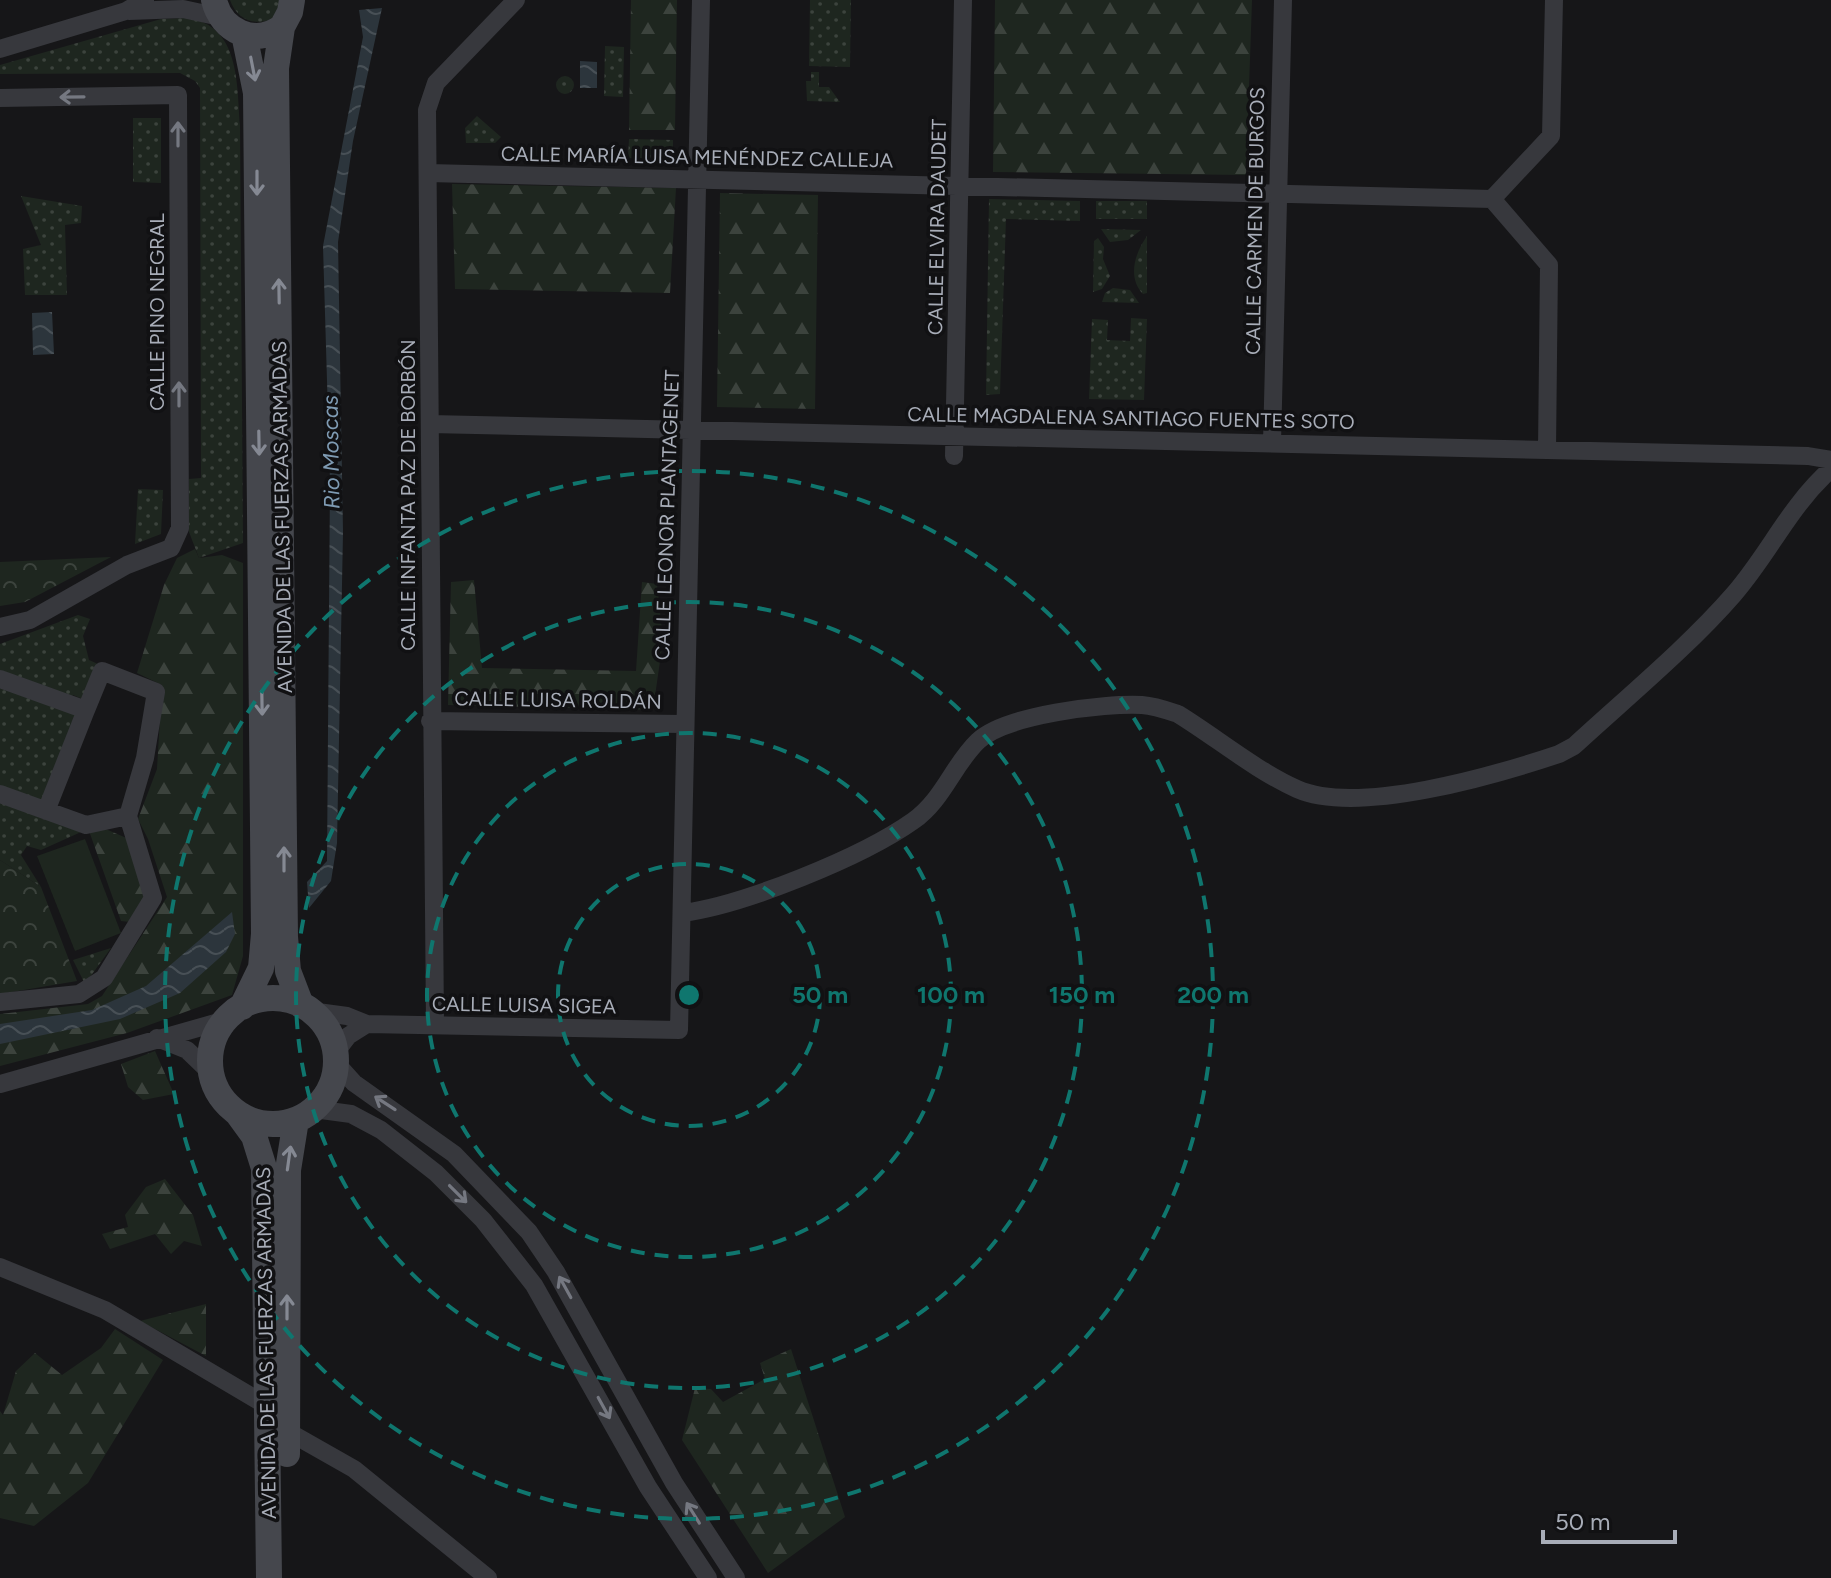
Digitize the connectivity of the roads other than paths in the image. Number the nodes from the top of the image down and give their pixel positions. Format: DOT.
graph roads {
  1 [pos="145,0"];
  2 [pos="516,0"];
  3 [pos="701,0"];
  4 [pos="963,0"];
  5 [pos="1283,0"];
  6 [pos="1554,0"];
  7 [pos="217,8"];
  8 [pos="291,10"];
  9 [pos="126,11"];
  10 [pos="244,34"];
  11 [pos="0,49"];
  12 [pos="0,98"];
  13 [pos="428,173"];
  14 [pos="698,180"];
  15 [pos="960,185"];
  16 [pos="1278,193"];
  17 [pos="1492,199"];
  18 [pos="430,424"];
  19 [pos="691,430"];
  20 [pos="954,436"];
  21 [pos="1272,443"];
  22 [pos="1547,450"];
  23 [pos="954,456"];
  24 [pos="1831,460"];
  25 [pos="1831,469"];
  26 [pos="0,627"];
  27 [pos="0,679"];
  28 [pos="86,710"];
  29 [pos="430,721"];
  30 [pos="684,724"];
  31 [pos="0,794"];
  32 [pos="46,811"];
  33 [pos="128,816"];
  34 [pos="682,913"];
  35 [pos="0,1002"];
  36 [pos="306,1008"];
  37 [pos="234,1013"];
  38 [pos="367,1024"];
  39 [pos="435,1024"];
  40 [pos="679,1030"];
  41 [pos="157,1038"];
  42 [pos="335,1058"];
  43 [pos="212,1074"];
  44 [pos="0,1084"];
  45 [pos="238,1114"];
  46 [pos="305,1114"];
  47 [pos="0,1267"];
  48 [pos="269,1407"];
  49 [pos="287,1431"];
  50 [pos="269,1578"];
  51 [pos="284,1578"];
  52 [pos="488,1578"];
  53 [pos="708,1578"];
  54 [pos="736,1578"];
  1 -- 9 [label="street"];
  2 -- 13 [label="street, CALLE INFANTA PAZ DE BORBÓN"];
  3 -- 14 [label="street, CALLE LEONOR PLANTAGENET"];
  4 -- 15 [label="street, CALLE ELVIRA DAUDET"];
  5 -- 16 [label="street, CALLE CARMEN DE BURGOS"];
  6 -- 17 [label="street"];
  7 -- 9 [label="street"];
  7 -- 10 [label="main road"];
  8 -- 10 [label="main road"];
  36 -- 8 [label="main road, AVENIDA DE LAS FUERZAS ARMADAS, one-way"];
  9 -- 11 [label="street"];
  10 -- 37 [label="main road, AVENIDA DE LAS FUERZAS ARMADAS, one-way"];
  26 -- 12 [label="street, CALLE PINO NEGRAL, one-way"];
  13 -- 14 [label="street, CALLE MARÍA LUISA MENÉNDEZ CALLEJA"];
  13 -- 18 [label="street, CALLE INFANTA PAZ DE BORBÓN"];
  14 -- 15 [label="street, CALLE MARÍA LUISA MENÉNDEZ CALLEJA"];
  14 -- 19 [label="street, CALLE LEONOR PLANTAGENET"];
  15 -- 16 [label="street, CALLE MARÍA LUISA MENÉNDEZ CALLEJA"];
  15 -- 20 [label="street, CALLE ELVIRA DAUDET"];
  16 -- 17 [label="street, CALLE MARÍA LUISA MENÉNDEZ CALLEJA"];
  16 -- 21 [label="street, CALLE CARMEN DE BURGOS"];
  17 -- 22 [label="street"];
  18 -- 19 [label="street, CALLE MAGDALENA SANTIAGO FUENTES SOTO"];
  18 -- 29 [label="street, CALLE INFANTA PAZ DE BORBÓN"];
  19 -- 20 [label="street, CALLE MAGDALENA SANTIAGO FUENTES SOTO"];
  19 -- 30 [label="street, CALLE LEONOR PLANTAGENET"];
  20 -- 21 [label="street, CALLE MAGDALENA SANTIAGO FUENTES SOTO"];
  20 -- 23 [label="street, CALLE ELVIRA DAUDET"];
  21 -- 22 [label="street, CALLE MAGDALENA SANTIAGO FUENTES SOTO"];
  22 -- 24 [label="street, CALLE MAGDALENA SANTIAGO FUENTES SOTO"];
  25 -- 34 [label="street"];
  27 -- 28 [label="street"];
  28 -- 32 [label="street"];
  28 -- 33 [label="street"];
  29 -- 30 [label="street, CALLE LUISA ROLDÁN"];
  29 -- 39 [label="street, CALLE INFANTA PAZ DE BORBÓN"];
  30 -- 34 [label="street, CALLE LEONOR PLANTAGENET"];
  31 -- 32 [label="street"];
  32 -- 33 [label="street"];
  33 -- 35 [label="street"];
  34 -- 40 [label="street, CALLE LEONOR PLANTAGENET"];
  36 -- 37 [label="main road"];
  36 -- 38 [label="street, CALLE LUISA SIGEA"];
  36 -- 42 [label="main road"];
  37 -- 41 [label="street"];
  37 -- 43 [label="main road"];
  38 -- 39 [label="street, CALLE LUISA SIGEA"];
  38 -- 42 [label="street"];
  39 -- 40 [label="street, CALLE LUISA SIGEA"];
  41 -- 43 [label="street"];
  41 -- 44 [label="street"];
  42 -- 46 [label="main road"];
  54 -- 42 [label="street, one-way"];
  43 -- 45 [label="main road"];
  45 -- 46 [label="main road"];
  45 -- 48 [label="main road, AVENIDA DE LAS FUERZAS ARMADAS"];
  49 -- 46 [label="main road, AVENIDA DE LAS FUERZAS ARMADAS, one-way"];
  46 -- 53 [label="street, one-way"];
  47 -- 48 [label="street"];
  48 -- 50 [label="main road, AVENIDA DE LAS FUERZAS ARMADAS"];
  49 -- 51 [label="main road, AVENIDA DE LAS FUERZAS ARMADAS"];
  49 -- 52 [label="street"];
}
